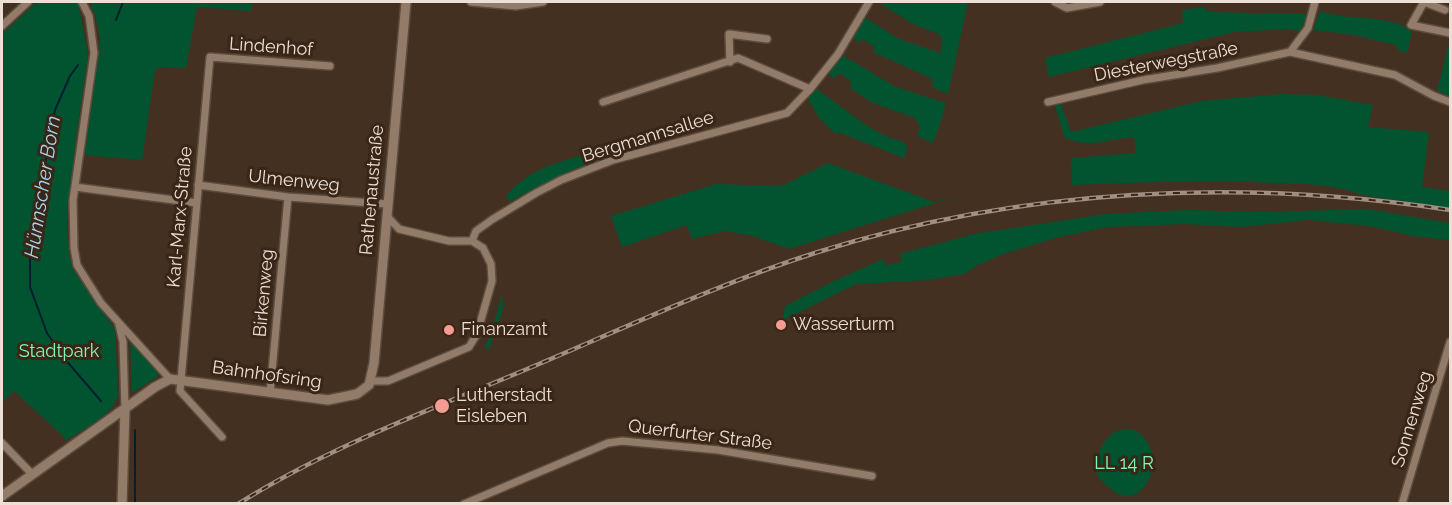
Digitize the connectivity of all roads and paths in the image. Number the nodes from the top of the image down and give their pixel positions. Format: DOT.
graph roads {
  1 [pos="28,2"];
  2 [pos="82,2"];
  3 [pos="406,2"];
  4 [pos="471,2"];
  5 [pos="543,2"];
  6 [pos="869,2"];
  7 [pos="1055,2"];
  8 [pos="1100,2"];
  9 [pos="1315,2"];
  10 [pos="1424,2"];
  11 [pos="1445,10"];
  12 [pos="2,26"];
  13 [pos="1450,33"];
  14 [pos="767,39"];
  15 [pos="1290,52"];
  16 [pos="210,57"];
  17 [pos="730,62"];
  18 [pos="330,66"];
  19 [pos="810,89"];
  20 [pos="603,102"];
  21 [pos="1048,102"];
  22 [pos="1450,102"];
  23 [pos="198,185"];
  24 [pos="75,187"];
  25 [pos="288,197"];
  26 [pos="196,203"];
  27 [pos="387,204"];
  28 [pos="387,216"];
  29 [pos="399,229"];
  30 [pos="384,238"];
  31 [pos="472,241"];
  32 [pos="118,323"];
  33 [pos="1450,342"];
  34 [pos="170,379"];
  35 [pos="182,379"];
  36 [pos="372,381"];
  37 [pos="270,393"];
  38 [pos="125,409"];
  39 [pos="222,437"];
  40 [pos="2,443"];
  41 [pos="31,473"];
  42 [pos="872,476"];
  43 [pos="2,496"];
  44 [pos="122,504"];
  45 [pos="464,504"];
  46 [pos="1402,504"];
  1 -- 12 [label="street"];
  2 -- 24 [label="street"];
  3 -- 27 [label="main road, Rathenaustraße"];
  4 -- 5 [label="street"];
  6 -- 19 [label="street, Bergmannsallee"];
  7 -- 8 [label="street"];
  9 -- 15 [label="street"];
  10 -- 11 [label="street"];
  10 -- 13 [label="street"];
  14 -- 17 [label="street"];
  15 -- 21 [label="street, Diesterwegstraße"];
  15 -- 22 [label="street, Diesterwegstraße"];
  16 -- 18 [label="street, Lindenhof"];
  16 -- 23 [label="street, Karl-Marx-Straße"];
  17 -- 19 [label="street"];
  17 -- 20 [label="street"];
  19 -- 31 [label="street, Bergmannsallee"];
  23 -- 25 [label="street, Ulmenweg"];
  23 -- 26 [label="street, Karl-Marx-Straße"];
  24 -- 26 [label="street"];
  24 -- 32 [label="street"];
  25 -- 27 [label="street, Ulmenweg"];
  25 -- 37 [label="street, Birkenweg"];
  26 -- 35 [label="street, Karl-Marx-Straße"];
  27 -- 28 [label="main road, Rathenaustraße"];
  28 -- 29 [label="street"];
  28 -- 30 [label="main road, Rathenaustraße"];
  29 -- 30 [label="street"];
  29 -- 31 [label="street"];
  30 -- 36 [label="main road, Rathenaustraße"];
  31 -- 36 [label="street, Bahnhofsring"];
  32 -- 34 [label="street"];
  32 -- 38 [label="street"];
  33 -- 46 [label="street, Sonnenweg"];
  34 -- 35 [label="main road, Bahnhofsring"];
  34 -- 38 [label="main road"];
  35 -- 37 [label="main road, Bahnhofsring"];
  35 -- 39 [label="street"];
  36 -- 37 [label="main road, Bahnhofsring"];
  38 -- 41 [label="main road"];
  38 -- 44 [label="main road"];
  40 -- 41 [label="street"];
  41 -- 43 [label="main road"];
  42 -- 45 [label="street, Querfurter Straße"];
}
